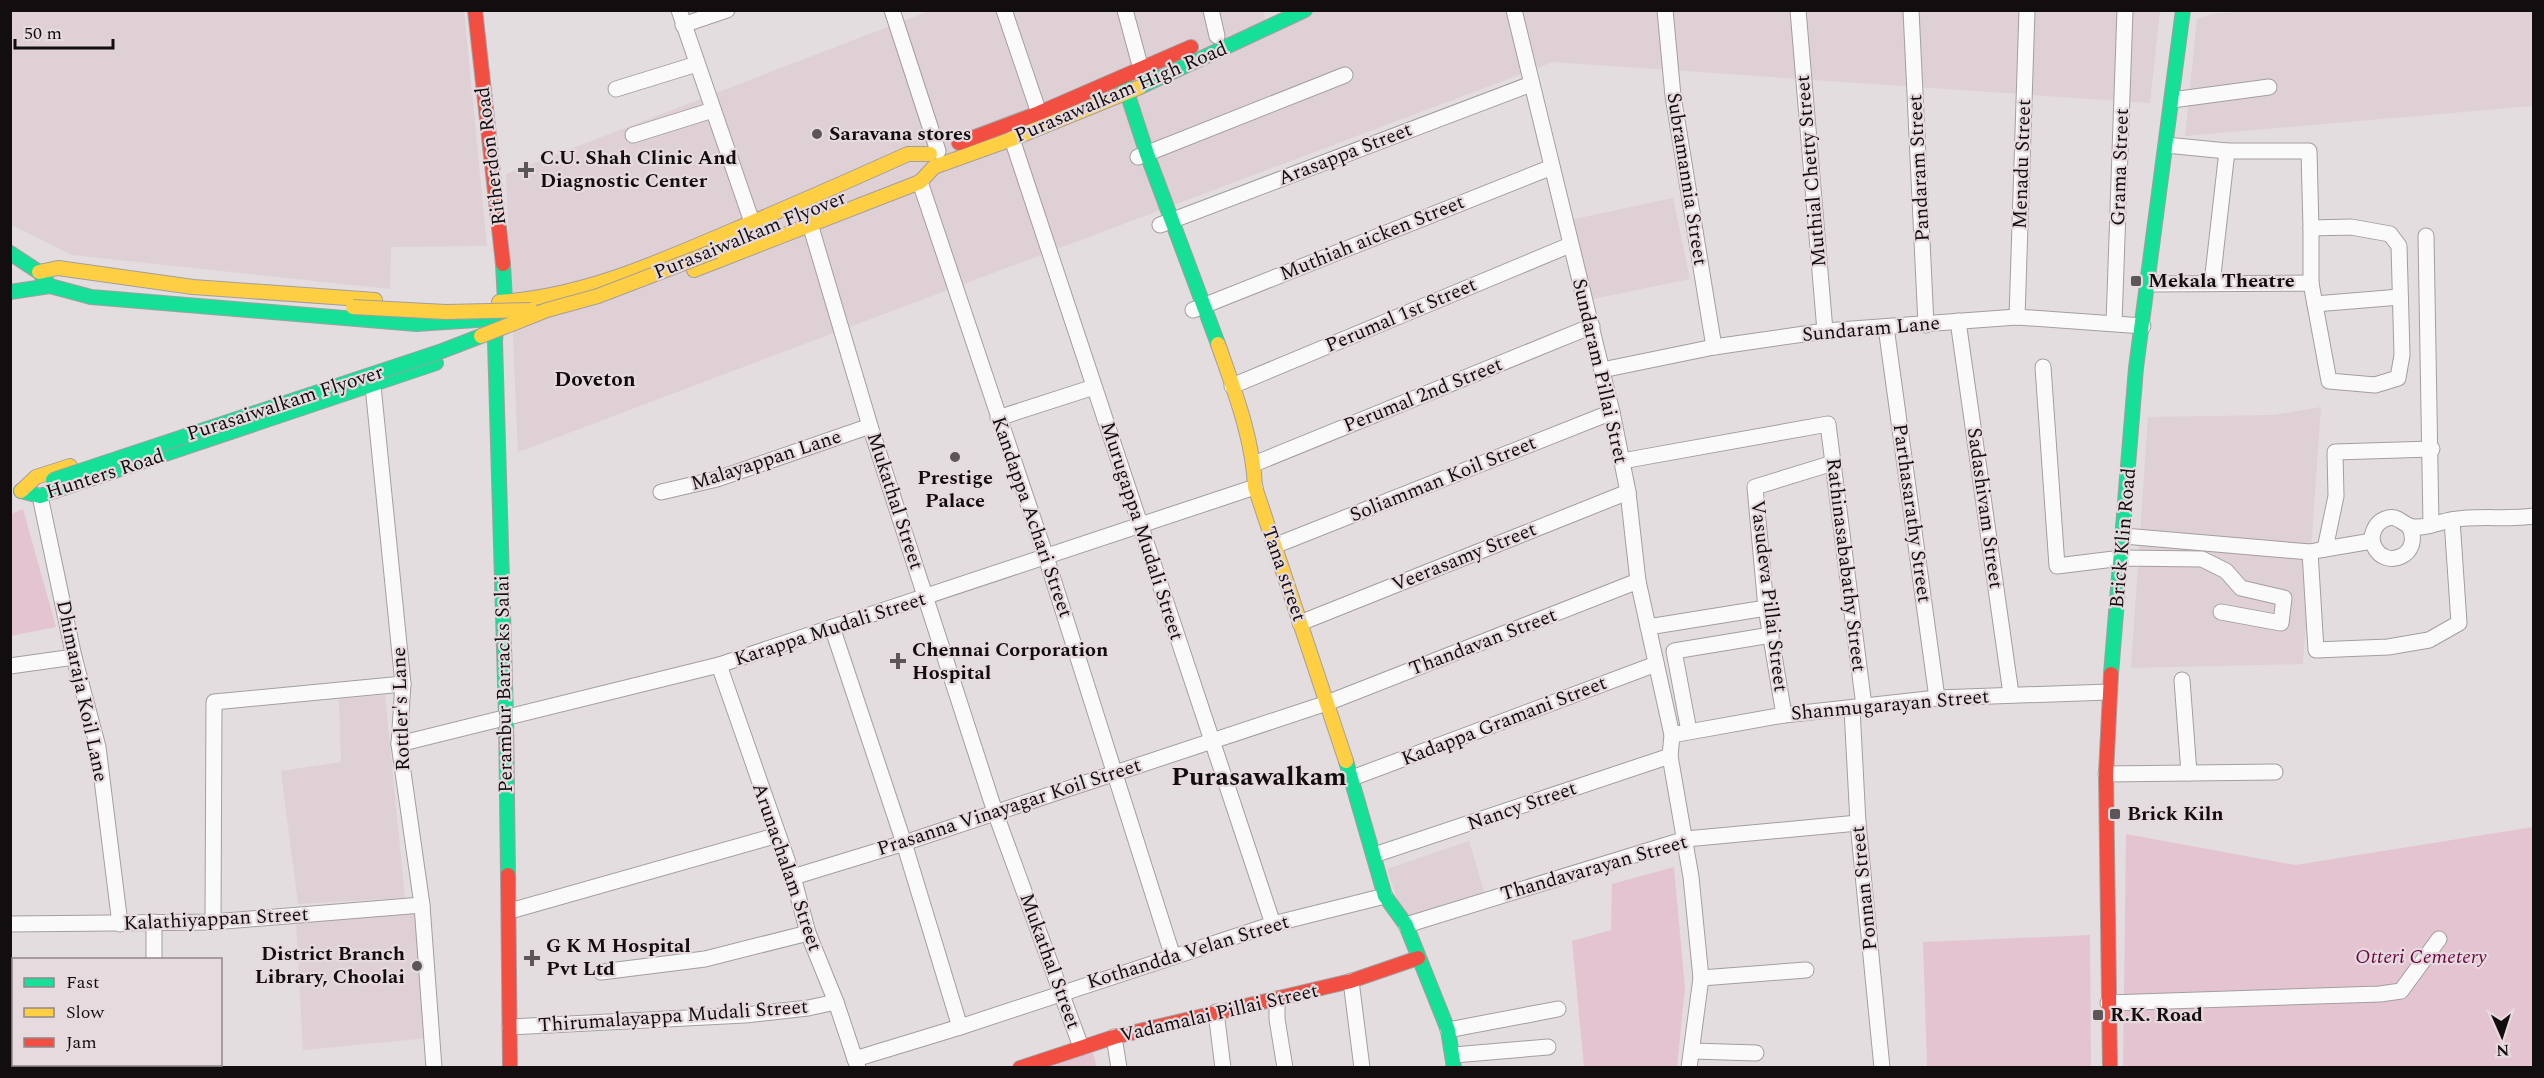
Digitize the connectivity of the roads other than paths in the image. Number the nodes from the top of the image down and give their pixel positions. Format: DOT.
graph roads {
  1 [pos="475,10"];
  2 [pos="727,10"];
  3 [pos="892,10"];
  4 [pos="1004,10"];
  5 [pos="1125,10"];
  6 [pos="1211,10"];
  7 [pos="1271,10"];
  8 [pos="1305,10"];
  9 [pos="1514,10"];
  10 [pos="1665,10"];
  11 [pos="1797,10"];
  12 [pos="1911,10"];
  13 [pos="2027,10"];
  14 [pos="2125,10"];
  15 [pos="2183,10"];
  16 [pos="681,18"];
  17 [pos="1217,36"];
  18 [pos="697,64"];
  19 [pos="1141,69"];
  20 [pos="1345,75"];
  21 [pos="1122,77"];
  22 [pos="1531,84"];
  23 [pos="2269,87"];
  24 [pos="616,89"];
  25 [pos="1123,94"];
  26 [pos="2172,100"];
  27 [pos="713,110"];
  28 [pos="1039,113"];
  29 [pos="633,135"];
  30 [pos="1012,139"];
  31 [pos="2166,145"];
  32 [pos="2227,151"];
  33 [pos="1143,155"];
  34 [pos="934,157"];
  35 [pos="1552,167"];
  36 [pos="920,182"];
  37 [pos="752,222"];
  38 [pos="1166,222"];
  39 [pos="810,224"];
  40 [pos="2311,228"];
  41 [pos="2426,236"];
  42 [pos="1570,244"];
  43 [pos="10,252"];
  44 [pos="39,272"];
  45 [pos="2212,283"];
  46 [pos="2312,283"];
  47 [pos="2146,284"];
  48 [pos="50,286"];
  49 [pos="10,292"];
  50 [pos="2400,297"];
  51 [pos="505,302"];
  52 [pos="419,303"];
  53 [pos="2315,304"];
  54 [pos="1199,308"];
  55 [pos="547,310"];
  56 [pos="2017,317"];
  57 [pos="1958,321"];
  58 [pos="496,322"];
  59 [pos="2114,323"];
  60 [pos="416,324"];
  61 [pos="1926,325"];
  62 [pos="1592,326"];
  63 [pos="2143,326"];
  64 [pos="1886,327"];
  65 [pos="458,330"];
  66 [pos="1825,331"];
  67 [pos="495,341"];
  68 [pos="1714,347"];
  69 [pos="459,355"];
  70 [pos="2043,367"];
  71 [pos="1602,370"];
  72 [pos="373,386"];
  73 [pos="1232,386"];
  74 [pos="1094,387"];
  75 [pos="1612,412"];
  76 [pos="998,418"];
  77 [pos="870,426"];
  78 [pos="1244,429"];
  79 [pos="2432,450"];
  80 [pos="1622,461"];
  81 [pos="1833,463"];
  82 [pos="1254,464"];
  83 [pos="1255,488"];
  84 [pos="661,492"];
  85 [pos="1628,492"];
  86 [pos="16,493"];
  87 [pos="40,496"];
  88 [pos="2534,516"];
  89 [pos="2452,520"];
  90 [pos="2431,525"];
  91 [pos="1142,526"];
  92 [pos="2409,526"];
  93 [pos="2124,536"];
  94 [pos="2372,541"];
  95 [pos="1274,546"];
  96 [pos="2317,550"];
  97 [pos="1046,556"];
  98 [pos="2122,558"];
  99 [pos="1638,581"];
  100 [pos="927,597"];
  101 [pos="1766,608"];
  102 [pos="2221,612"];
  103 [pos="1300,623"];
  104 [pos="832,627"];
  105 [pos="1648,627"];
  106 [pos="1771,635"];
  107 [pos="74,657"];
  108 [pos="1656,664"];
  109 [pos="719,665"];
  110 [pos="10,666"];
  111 [pos="2182,680"];
  112 [pos="403,684"];
  113 [pos="2109,692"];
  114 [pos="2011,694"];
  115 [pos="1937,698"];
  116 [pos="1327,703"];
  117 [pos="1858,708"];
  118 [pos="1784,715"];
  119 [pos="506,717"];
  120 [pos="1689,731"];
  121 [pos="1672,735"];
  122 [pos="1211,740"];
  123 [pos="399,744"];
  124 [pos="1670,756"];
  125 [pos="1114,771"];
  126 [pos="2275,772"];
  127 [pos="2189,773"];
  128 [pos="2106,774"];
  129 [pos="1352,778"];
  130 [pos="995,812"];
  131 [pos="1858,823"];
  132 [pos="778,835"];
  133 [pos="1686,839"];
  134 [pos="904,843"];
  135 [pos="1374,855"];
  136 [pos="793,877"];
  137 [pos="1385,896"];
  138 [pos="422,905"];
  139 [pos="510,911"];
  140 [pos="154,922"];
  141 [pos="213,922"];
  142 [pos="10,924"];
  143 [pos="120,924"];
  144 [pos="1273,924"];
  145 [pos="1406,925"];
  146 [pos="808,933"];
  147 [pos="2439,939"];
  148 [pos="1173,957"];
  149 [pos="154,958"];
  150 [pos="1418,958"];
  151 [pos="1806,970"];
  152 [pos="601,972"];
  153 [pos="1701,978"];
  154 [pos="1351,981"];
  155 [pos="1061,992"];
  156 [pos="1277,999"];
  157 [pos="836,1002"];
  158 [pos="2108,1003"];
  159 [pos="1558,1009"];
  160 [pos="1216,1012"];
  161 [pos="510,1027"];
  162 [pos="960,1027"];
  163 [pos="1448,1030"];
  164 [pos="1114,1037"];
  165 [pos="1081,1047"];
  166 [pos="1548,1047"];
  167 [pos="1693,1051"];
  168 [pos="1756,1053"];
  169 [pos="1454,1061"];
  170 [pos="857,1063"];
  171 [pos="434,1068"];
  172 [pos="510,1068"];
  173 [pos="1020,1068"];
  174 [pos="1119,1068"];
  175 [pos="1223,1068"];
  176 [pos="1285,1068"];
  177 [pos="1362,1068"];
  178 [pos="1689,1068"];
  179 [pos="1882,1068"];
  180 [pos="2110,1068"];
  1 -- 51 [label="street, Ritherdon Road"];
  2 -- 16 [label="street"];
  3 -- 34 [label="street"];
  4 -- 28 [label="street"];
  5 -- 19 [label="street"];
  6 -- 17 [label="street"];
  7 -- 17 [label="street, Purasawalkam High Road"];
  8 -- 25 [label="street, Purasawalkam High Road"];
  9 -- 22 [label="street, Sundaram Pillai Stret"];
  10 -- 68 [label="street, Subramannia Street"];
  11 -- 66 [label="street, Muthial Chetty Street"];
  12 -- 61 [label="street, Pandaram Street"];
  13 -- 56 [label="street, Menadu Street"];
  14 -- 59 [label="street, Grama Street"];
  15 -- 26 [label="street, Brick Klin Road"];
  16 -- 18 [label="street"];
  17 -- 19 [label="street, Purasawalkam High Road"];
  18 -- 24 [label="street"];
  18 -- 27 [label="street"];
  19 -- 21 [label="street, Purasawalkam High Road"];
  20 -- 33 [label="street"];
  21 -- 25 [label="street"];
  21 -- 28 [label="street, Purasawalkam High Road"];
  22 -- 35 [label="street, Sundaram Pillai Stret"];
  22 -- 38 [label="street, Arasappa Street"];
  23 -- 26 [label="street"];
  25 -- 30 [label="street, Purasawalkam High Road"];
  25 -- 33 [label="street"];
  26 -- 31 [label="street, Brick Klin Road"];
  27 -- 29 [label="street"];
  27 -- 37 [label="street"];
  28 -- 34 [label="street, Purasawalkam High Road"];
  30 -- 34 [label="street, Purasawalkam High Road"];
  30 -- 74 [label="street, Murugappa Mudali Street"];
  31 -- 32 [label="street"];
  31 -- 47 [label="street, Brick Klin Road"];
  32 -- 40 [label="street"];
  32 -- 45 [label="street"];
  33 -- 38 [label="street"];
  34 -- 36 [label="street"];
  34 -- 37 [label="street"];
  34 -- 55 [label="street, Purasaiwalkam Flyover, bridge"];
  35 -- 42 [label="street, Sundaram Pillai Stret"];
  35 -- 54 [label="street, Muthiah aicken Street"];
  36 -- 39 [label="street, Hunters Road"];
  36 -- 76 [label="street, Kandappa Achari Street"];
  37 -- 51 [label="street"];
  38 -- 54 [label="street"];
  39 -- 67 [label="street, Hunters Road"];
  39 -- 77 [label="street, Mukathal Street"];
  40 -- 46 [label="street"];
  40 -- 50 [label="street"];
  41 -- 79 [label="street"];
  42 -- 62 [label="street, Sundaram Pillai Stret"];
  42 -- 73 [label="street, Perumal 1st Street"];
  43 -- 44 [label="street"];
  44 -- 48 [label="street"];
  44 -- 52 [label="street"];
  44 -- 55 [label="street, Purasaiwalkam Flyover, bridge"];
  45 -- 46 [label="street"];
  45 -- 47 [label="street"];
  46 -- 53 [label="street"];
  47 -- 63 [label="street, Brick Klin Road"];
  48 -- 49 [label="street"];
  48 -- 60 [label="street"];
  50 -- 53 [label="street"];
  50 -- 53 [label="street"];
  51 -- 52 [label="street"];
  51 -- 58 [label="street, Perambur Barracks Salai"];
  52 -- 60 [label="street"];
  54 -- 73 [label="street, Tana street"];
  54 -- 78 [label="street"];
  55 -- 86 [label="street, Purasaiwalkam Flyover, bridge"];
  56 -- 57 [label="street, Sundaram Lane"];
  56 -- 59 [label="street, Sundaram Lane"];
  57 -- 61 [label="street, Sundaram Lane"];
  57 -- 114 [label="street, Sadashivam Street"];
  58 -- 65 [label="street"];
  58 -- 67 [label="street, Perambur Barracks Salai"];
  59 -- 63 [label="street, Sundaram Lane"];
  60 -- 65 [label="street"];
  61 -- 64 [label="street, Sundaram Lane"];
  62 -- 71 [label="street, Sundaram Pillai Stret"];
  62 -- 82 [label="street, Perumal 2nd Street"];
  63 -- 93 [label="street, Brick Klin Road"];
  64 -- 66 [label="street, Sundaram Lane"];
  64 -- 115 [label="street, Parthasarathy Street"];
  65 -- 69 [label="street"];
  65 -- 86 [label="street"];
  66 -- 68 [label="street, Sundaram Lane"];
  67 -- 69 [label="street, Hunters Road"];
  67 -- 119 [label="street, Perambur Barracks Salai"];
  68 -- 71 [label="street, Sundaram Lane"];
  69 -- 72 [label="street, Hunters Road"];
  70 -- 98 [label="street"];
  71 -- 75 [label="street, Sundaram Pillai Stret"];
  72 -- 87 [label="street, Hunters Road"];
  72 -- 112 [label="street, Rottler's Lane"];
  73 -- 78 [label="street, Tana street"];
  74 -- 76 [label="street"];
  74 -- 91 [label="street, Murugappa Mudali Street"];
  75 -- 80 [label="street, Sundaram Pillai Stret"];
  75 -- 95 [label="street, Soliamman Koil Street"];
  76 -- 97 [label="street, Kandappa Achari Street"];
  77 -- 84 [label="street, Malayappan Lane"];
  77 -- 100 [label="street, Mukathal Street"];
  78 -- 82 [label="street, Tana street"];
  79 -- 90 [label="street"];
  79 -- 96 [label="street"];
  80 -- 81 [label="street, Rathinasababathy Street"];
  80 -- 85 [label="street, Sundaram Pillai Stret"];
  81 -- 101 [label="street, Vasudeva Pillai Street"];
  81 -- 117 [label="street, Rathinasababathy Street"];
  82 -- 83 [label="street, Tana street"];
  83 -- 91 [label="street, Karappa Mudali Street"];
  83 -- 95 [label="street, Tana street"];
  85 -- 99 [label="street, Sundaram Pillai Stret"];
  85 -- 103 [label="street, Veerasamy Street"];
  86 -- 87 [label="street, Hunters Road"];
  87 -- 107 [label="street, Dhimaraja Koil Lane"];
  88 -- 89 [label="street"];
  89 -- 90 [label="street"];
  89 -- 96 [label="street"];
  90 -- 92 [label="street"];
  91 -- 97 [label="street, Karappa Mudali Street"];
  91 -- 122 [label="street, Murugappa Mudali Street"];
  92 -- 94 [label="street"];
  92 -- 94 [label="street"];
  93 -- 96 [label="street"];
  93 -- 98 [label="street, Brick Klin Road"];
  94 -- 96 [label="street"];
  95 -- 103 [label="street, Tana street"];
  97 -- 100 [label="street, Karappa Mudali Street"];
  97 -- 125 [label="street, Kandappa Achari Street"];
  98 -- 102 [label="street"];
  98 -- 113 [label="street, Brick Klin Road"];
  99 -- 105 [label="street, Sundaram Pillai Stret"];
  99 -- 116 [label="street, Thandavan Street"];
  100 -- 104 [label="street, Karappa Mudali Street"];
  100 -- 130 [label="street, Mukathal Street"];
  101 -- 105 [label="street"];
  101 -- 106 [label="street, Vasudeva Pillai Street"];
  103 -- 116 [label="street, Tana street"];
  104 -- 109 [label="street, Karappa Mudali Street"];
  104 -- 134 [label="street"];
  105 -- 108 [label="street, Sundaram Pillai Stret"];
  106 -- 118 [label="street, Vasudeva Pillai Street"];
  106 -- 120 [label="street"];
  107 -- 110 [label="street"];
  107 -- 143 [label="street, Dhimaraja Koil Lane"];
  108 -- 121 [label="street, Sundaram Pillai Stret"];
  108 -- 129 [label="street, Kadappa Gramani Street"];
  109 -- 119 [label="street, Karappa Mudali Street"];
  109 -- 132 [label="street, Arunachalam Street"];
  111 -- 127 [label="street"];
  112 -- 123 [label="street, Rottler's Lane"];
  112 -- 141 [label="street"];
  113 -- 114 [label="street, Shanmugarayan Street"];
  113 -- 128 [label="street, Brick Klin Road"];
  114 -- 115 [label="street, Shanmugarayan Street"];
  115 -- 117 [label="street, Shanmugarayan Street"];
  116 -- 122 [label="street, Prasanna Vinayagar Koil Street"];
  116 -- 129 [label="street, Tana street"];
  117 -- 118 [label="street, Shanmugarayan Street"];
  117 -- 131 [label="street, Ponnan Street"];
  118 -- 120 [label="street, Shanmugarayan Street"];
  119 -- 123 [label="street, Karappa Mudali Street"];
  119 -- 139 [label="street, Perambur Barracks Salai"];
  120 -- 121 [label="street, Shanmugarayan Street"];
  121 -- 124 [label="street, Sundaram Pillai Stret"];
  122 -- 125 [label="street, Prasanna Vinayagar Koil Street"];
  122 -- 144 [label="street, Murugappa Mudali Street"];
  123 -- 138 [label="street, Rottler's Lane"];
  124 -- 133 [label="street, Sundaram Pillai Stret"];
  124 -- 135 [label="street, Nancy Street"];
  125 -- 130 [label="street, Prasanna Vinayagar Koil Street"];
  125 -- 148 [label="street, Kandappa Achari Street"];
  126 -- 127 [label="street"];
  127 -- 128 [label="street"];
  128 -- 158 [label="street, Brick Klin Road"];
  129 -- 135 [label="street, Tana street"];
  130 -- 134 [label="street, Prasanna Vinayagar Koil Street"];
  130 -- 155 [label="street, Mukathal Street"];
  131 -- 133 [label="street, Thandavarayan Street"];
  131 -- 179 [label="street, Ponnan Street"];
  132 -- 136 [label="street, Arunachalam Street"];
  132 -- 139 [label="street"];
  133 -- 145 [label="street, Thandavarayan Street"];
  133 -- 153 [label="street, Sundaram Pillai Stret"];
  134 -- 136 [label="street, Prasanna Vinayagar Koil Street"];
  134 -- 162 [label="street"];
  135 -- 137 [label="street, Tana street"];
  136 -- 146 [label="street, Arunachalam Street"];
  137 -- 144 [label="street, Kothandda Velan Street"];
  137 -- 145 [label="street, Tana street"];
  138 -- 141 [label="street, Kalathiyappan Street"];
  138 -- 171 [label="street, Rottler's Lane"];
  139 -- 161 [label="street, Perambur Barracks Salai"];
  140 -- 141 [label="street, Kalathiyappan Street"];
  140 -- 143 [label="street, Kalathiyappan Street"];
  140 -- 149 [label="street"];
  142 -- 143 [label="street, Kalathiyappan Street"];
  144 -- 148 [label="street, Kothandda Velan Street"];
  145 -- 150 [label="street, Tana street"];
  146 -- 152 [label="street"];
  146 -- 157 [label="street, Arunachalam Street"];
  147 -- 158 [label="street"];
  148 -- 155 [label="street, Kothandda Velan Street"];
  150 -- 154 [label="street, Vadamalai Pillai Street"];
  150 -- 163 [label="street, Tana street"];
  151 -- 153 [label="street"];
  153 -- 167 [label="street, Sundaram Pillai Stret"];
  154 -- 156 [label="street, Vadamalai Pillai Street"];
  154 -- 177 [label="street"];
  155 -- 162 [label="street, Kothandda Velan Street"];
  155 -- 165 [label="street, Mukathal Street"];
  156 -- 160 [label="street, Vadamalai Pillai Street"];
  156 -- 176 [label="street"];
  157 -- 161 [label="street, Thirumalayappa Mudali Street"];
  157 -- 170 [label="street, Arunachalam Street"];
  158 -- 180 [label="street, Brick Klin Road"];
  159 -- 163 [label="street"];
  160 -- 164 [label="street, Vadamalai Pillai Street"];
  160 -- 175 [label="street"];
  161 -- 172 [label="street, Perambur Barracks Salai"];
  162 -- 170 [label="street, Kothandda Velan Street"];
  163 -- 169 [label="street, Tana street"];
  164 -- 165 [label="street, Vadamalai Pillai Street"];
  164 -- 174 [label="street"];
  165 -- 173 [label="street, Vadamalai Pillai Street"];
  166 -- 169 [label="street"];
  167 -- 168 [label="street"];
  167 -- 178 [label="street, Sundaram Pillai Stret"];
}
